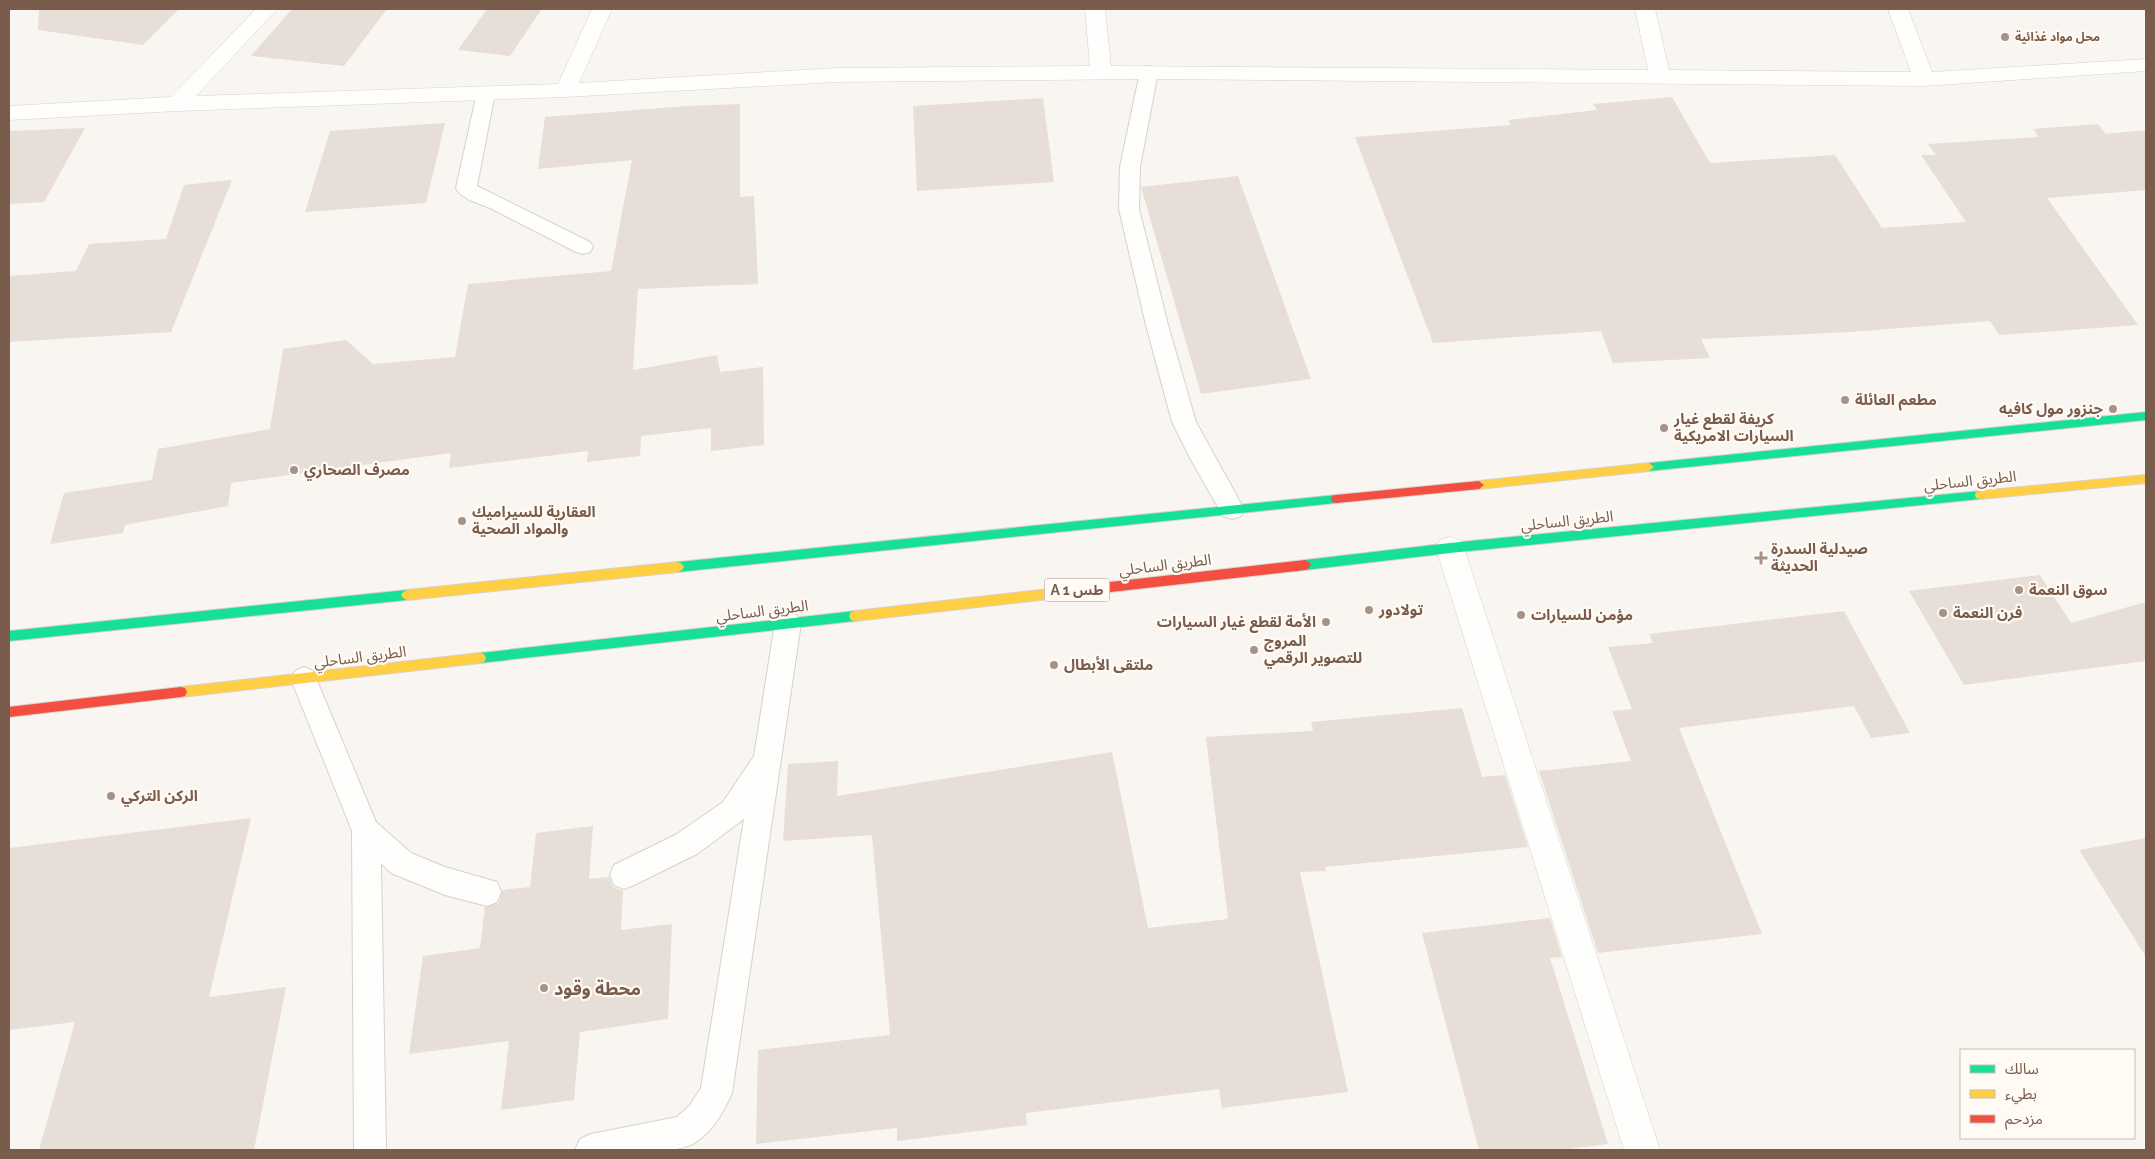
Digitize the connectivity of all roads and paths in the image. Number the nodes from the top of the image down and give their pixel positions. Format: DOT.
graph roads {
  1 [pos="267,9"];
  2 [pos="602,9"];
  3 [pos="1095,9"];
  4 [pos="1645,9"];
  5 [pos="1898,9"];
  6 [pos="2146,65"];
  7 [pos="1101,72"];
  8 [pos="1149,72"];
  9 [pos="1660,76"];
  10 [pos="1924,78"];
  11 [pos="565,90"];
  12 [pos="486,93"];
  13 [pos="178,104"];
  14 [pos="9,113"];
  15 [pos="583,247"];
  16 [pos="2146,416"];
  17 [pos="2146,479"];
  18 [pos="1232,509"];
  19 [pos="1450,548"];
  20 [pos="788,624"];
  21 [pos="9,636"];
  22 [pos="304,679"];
  23 [pos="9,712"];
  24 [pos="768,758"];
  25 [pos="366,831"];
  26 [pos="624,875"];
  27 [pos="487,892"];
  28 [pos="370,1150"];
  29 [pos="591,1150"];
  30 [pos="1642,1150"];
  1 -- 13 [label="street"];
  2 -- 11 [label="street"];
  3 -- 7 [label="street"];
  4 -- 9 [label="street"];
  5 -- 10 [label="street"];
  6 -- 10 [label="street"];
  7 -- 8 [label="street"];
  7 -- 11 [label="street"];
  8 -- 9 [label="street"];
  8 -- 18 [label="lane"];
  9 -- 10 [label="street"];
  11 -- 12 [label="street"];
  12 -- 13 [label="street"];
  12 -- 15 [label="lane"];
  13 -- 14 [label="street"];
  16 -- 18 [label="highway"];
  17 -- 19 [label="highway, الطريق الساحلي / A 1 طس"];
  18 -- 21 [label="highway"];
  19 -- 20 [label="highway, الطريق الساحلي / A 1 طس"];
  19 -- 30 [label="street"];
  20 -- 22 [label="highway, الطريق الساحلي / A 1 طس"];
  20 -- 24 [label="lane"];
  22 -- 23 [label="highway, الطريق الساحلي / A 1 طس"];
  22 -- 25 [label="lane"];
  24 -- 26 [label="lane"];
  24 -- 29 [label="lane"];
  25 -- 27 [label="lane"];
  25 -- 28 [label="lane"];
}
